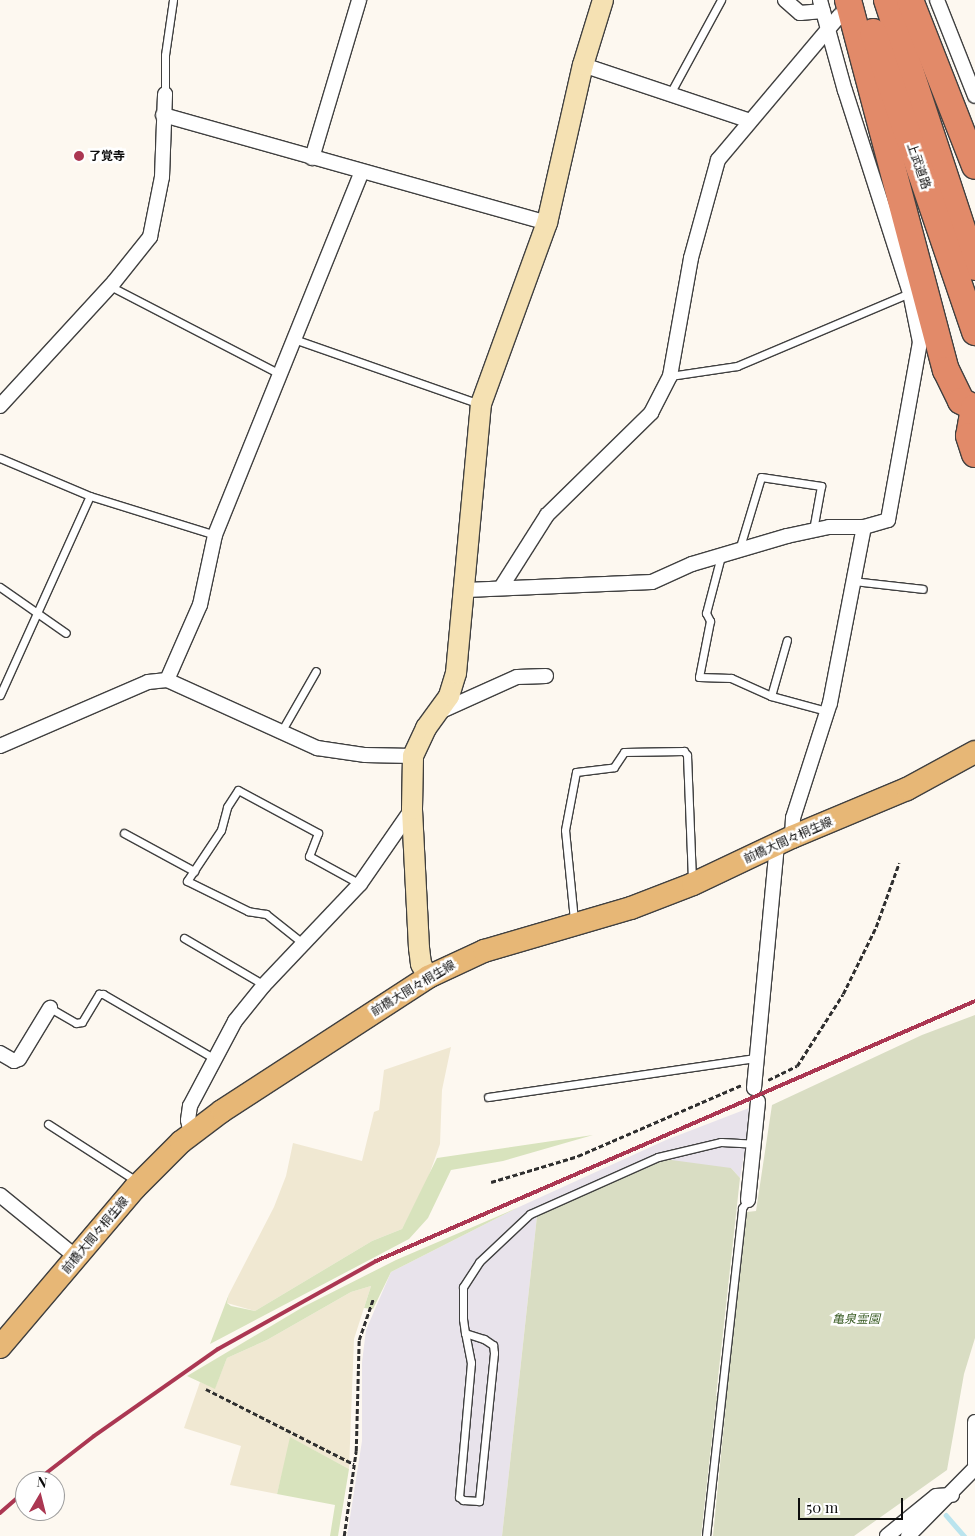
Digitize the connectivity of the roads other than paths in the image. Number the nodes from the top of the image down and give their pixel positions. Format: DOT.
graph roads {
  1 [pos="173,0"];
  2 [pos="359,0"];
  3 [pos="603,0"];
  4 [pos="721,0"];
  5 [pos="785,0"];
  6 [pos="862,0"];
  7 [pos="887,0"];
  8 [pos="910,0"];
  9 [pos="937,0"];
  10 [pos="822,5"];
  11 [pos="844,8"];
  12 [pos="828,29"];
  13 [pos="584,65"];
  14 [pos="972,79"];
  15 [pos="671,92"];
  16 [pos="165,94"];
  17 [pos="975,96"];
  18 [pos="163,115"];
  19 [pos="750,121"];
  20 [pos="312,158"];
  21 [pos="975,166"];
  22 [pos="362,172"];
  23 [pos="547,223"];
  24 [pos="975,267"];
  25 [pos="110,286"];
  26 [pos="910,293"];
  27 [pos="975,332"];
  28 [pos="294,339"];
  29 [pos="280,374"];
  30 [pos="670,376"];
  31 [pos="481,404"];
  32 [pos="0,406"];
  33 [pos="975,408"];
  34 [pos="975,454"];
  35 [pos="0,458"];
  36 [pos="90,496"];
  37 [pos="864,527"];
  38 [pos="813,530"];
  39 [pos="215,536"];
  40 [pos="739,550"];
  41 [pos="721,556"];
  42 [pos="853,581"];
  43 [pos="502,586"];
  44 [pos="0,587"];
  45 [pos="923,589"];
  46 [pos="466,590"];
  47 [pos="36,611"];
  48 [pos="66,633"];
  49 [pos="787,640"];
  50 [pos="316,671"];
  51 [pos="546,676"];
  52 [pos="167,680"];
  53 [pos="0,695"];
  54 [pos="772,696"];
  55 [pos="827,712"];
  56 [pos="436,713"];
  57 [pos="281,732"];
  58 [pos="0,746"];
  59 [pos="975,752"];
  60 [pos="413,756"];
  61 [pos="412,809"];
  62 [pos="124,833"];
  63 [pos="785,840"];
  64 [pos="194,871"];
  65 [pos="360,884"];
  66 [pos="693,884"];
  67 [pos="575,925"];
  68 [pos="184,938"];
  69 [pos="305,945"];
  70 [pos="428,977"];
  71 [pos="264,985"];
  72 [pos="50,1008"];
  73 [pos="0,1053"];
  74 [pos="755,1058"];
  75 [pos="215,1059"];
  76 [pos="754,1088"];
  77 [pos="488,1097"];
  78 [pos="758,1102"];
  79 [pos="48,1124"];
  80 [pos="191,1134"];
  81 [pos="755,1144"];
  82 [pos="139,1183"];
  83 [pos="0,1195"];
  84 [pos="748,1200"];
  85 [pos="76,1257"];
  86 [pos="465,1333"];
  87 [pos="0,1347"];
  88 [pos="975,1422"];
  89 [pos="975,1464"];
  90 [pos="975,1468"];
  91 [pos="952,1495"];
  92 [pos="706,1536"];
  93 [pos="886,1536"];
  94 [pos="908,1536"];
  1 -- 16 [label="lane"];
  2 -- 20 [label="street"];
  3 -- 13 [label="street"];
  4 -- 15 [label="lane"];
  5 -- 10 [label="street"];
  6 -- 27 [label="highway, 上武道路"];
  7 -- 24 [label="highway, 上武道路"];
  8 -- 21 [label="highway"];
  9 -- 14 [label="street"];
  10 -- 12 [label="street"];
  11 -- 12 [label="street"];
  11 -- 33 [label="highway"];
  12 -- 19 [label="street"];
  12 -- 26 [label="street"];
  13 -- 15 [label="street"];
  13 -- 23 [label="street"];
  14 -- 17 [label="street"];
  15 -- 19 [label="street"];
  16 -- 18 [label="street"];
  18 -- 20 [label="street"];
  18 -- 25 [label="street"];
  19 -- 30 [label="street"];
  20 -- 22 [label="street"];
  22 -- 23 [label="street"];
  22 -- 28 [label="street"];
  23 -- 31 [label="street"];
  25 -- 29 [label="lane"];
  25 -- 32 [label="street"];
  26 -- 30 [label="lane"];
  26 -- 37 [label="street"];
  28 -- 29 [label="street"];
  28 -- 31 [label="lane"];
  29 -- 39 [label="street"];
  30 -- 43 [label="street"];
  31 -- 46 [label="street"];
  33 -- 34 [label="highway"];
  35 -- 36 [label="lane"];
  36 -- 39 [label="lane"];
  36 -- 47 [label="lane"];
  37 -- 38 [label="street"];
  37 -- 42 [label="street"];
  38 -- 40 [label="street"];
  38 -- 40 [label="lane"];
  39 -- 52 [label="street"];
  40 -- 41 [label="street"];
  41 -- 43 [label="street"];
  41 -- 54 [label="lane"];
  42 -- 45 [label="lane"];
  42 -- 55 [label="street"];
  43 -- 46 [label="street"];
  44 -- 47 [label="lane"];
  46 -- 56 [label="street"];
  47 -- 48 [label="lane"];
  47 -- 53 [label="lane"];
  49 -- 54 [label="lane"];
  50 -- 57 [label="lane"];
  51 -- 56 [label="street"];
  52 -- 57 [label="street"];
  52 -- 58 [label="street"];
  54 -- 55 [label="lane"];
  55 -- 63 [label="street"];
  56 -- 60 [label="street"];
  57 -- 60 [label="street"];
  59 -- 63 [label="main road, 前橋大間々桐生線"];
  60 -- 61 [label="street"];
  61 -- 65 [label="street"];
  61 -- 70 [label="street"];
  62 -- 64 [label="lane"];
  63 -- 66 [label="main road, 前橋大間々桐生線"];
  63 -- 74 [label="street"];
  64 -- 65 [label="lane"];
  64 -- 69 [label="lane"];
  65 -- 69 [label="street"];
  66 -- 67 [label="main road, 前橋大間々桐生線"];
  66 -- 67 [label="lane"];
  67 -- 70 [label="main road, 前橋大間々桐生線"];
  68 -- 71 [label="lane"];
  69 -- 71 [label="street"];
  70 -- 80 [label="main road, 前橋大間々桐生線"];
  71 -- 75 [label="street"];
  72 -- 73 [label="street"];
  72 -- 75 [label="lane"];
  74 -- 76 [label="street"];
  74 -- 77 [label="lane"];
  75 -- 80 [label="street"];
  78 -- 81 [label="street"];
  79 -- 82 [label="lane"];
  80 -- 82 [label="main road, 前橋大間々桐生線"];
  81 -- 84 [label="street"];
  81 -- 86 [label="lane"];
  82 -- 85 [label="main road, 前橋大間々桐生線"];
  83 -- 85 [label="street"];
  84 -- 92 [label="lane"];
  85 -- 87 [label="main road, 前橋大間々桐生線"];
  86 -- 86 [label="lane"];
  88 -- 89 [label="street"];
  90 -- 91 [label="street"];
  91 -- 93 [label="street"];
  91 -- 94 [label="street"];
}
